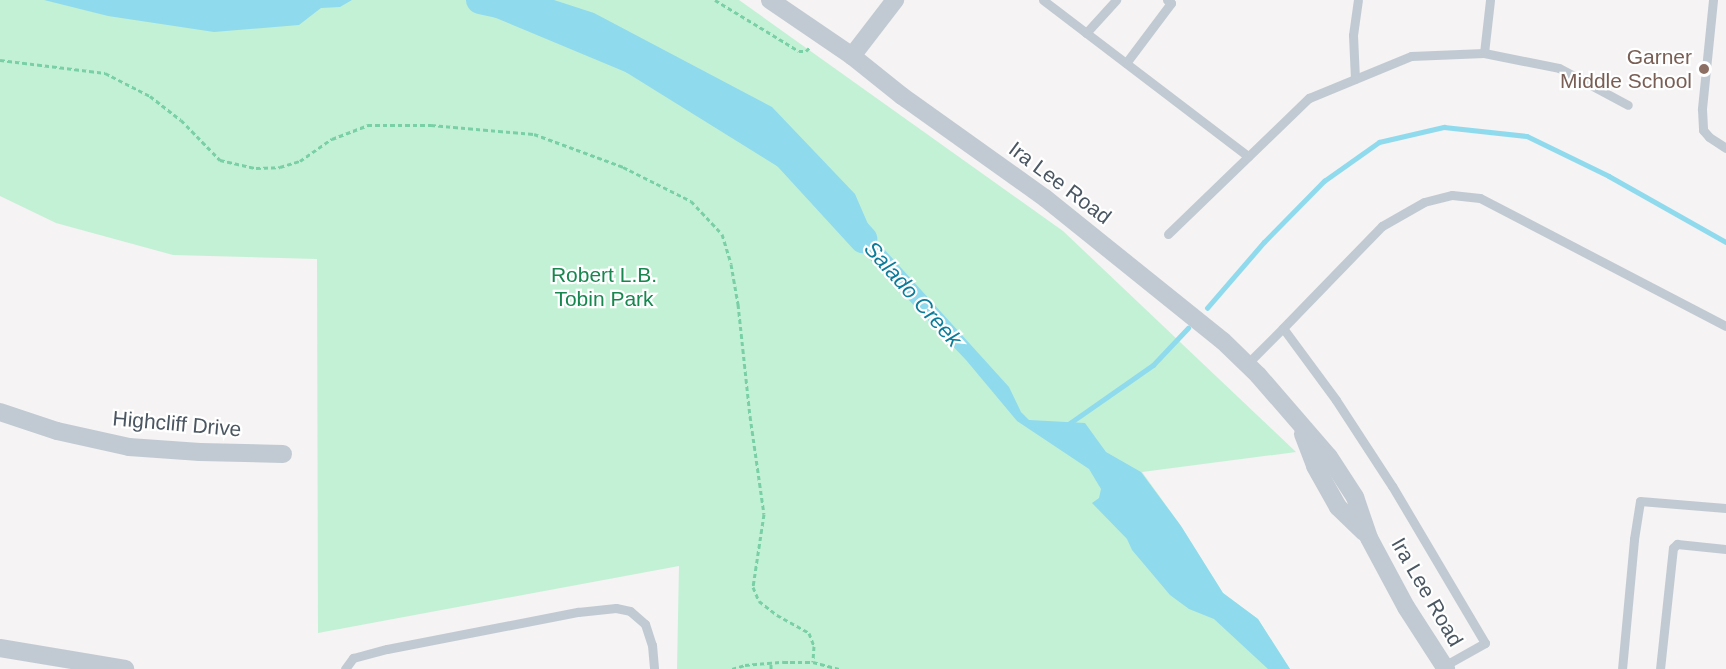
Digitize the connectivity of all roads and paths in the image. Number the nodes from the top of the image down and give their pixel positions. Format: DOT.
graph roads {
  1 [pos="716,0"];
  2 [pos="770,0"];
  3 [pos="895,0"];
  4 [pos="1043,0"];
  5 [pos="1116,0"];
  6 [pos="1167,0"];
  7 [pos="1358,0"];
  8 [pos="1490,0"];
  9 [pos="1713,0"];
  10 [pos="1086,33"];
  11 [pos="813,45"];
  12 [pos="1484,53"];
  13 [pos="852,56"];
  14 [pos="0,60"];
  15 [pos="1125,63"];
  16 [pos="1355,79"];
  17 [pos="1628,105"];
  18 [pos="1726,148"];
  19 [pos="1248,156"];
  20 [pos="1168,234"];
  21 [pos="1726,326"];
  22 [pos="1283,328"];
  23 [pos="1247,364"];
  24 [pos="0,412"];
  25 [pos="283,454"];
  26 [pos="1726,508"];
  27 [pos="1726,549"];
  28 [pos="0,648"];
  29 [pos="771,662"];
  30 [pos="813,662"];
  31 [pos="1445,668"];
  32 [pos="125,669"];
  33 [pos="345,669"];
  34 [pos="654,669"];
  35 [pos="732,669"];
  36 [pos="771,669"];
  37 [pos="839,669"];
  38 [pos="1622,669"];
  39 [pos="1660,669"];
  1 -- 11 [label="path"];
  2 -- 13 [label="street, Ira Lee Road"];
  3 -- 13 [label="street"];
  4 -- 10 [label="lane"];
  5 -- 10 [label="lane"];
  6 -- 15 [label="lane"];
  7 -- 16 [label="lane"];
  8 -- 12 [label="lane"];
  9 -- 18 [label="lane"];
  10 -- 15 [label="lane"];
  12 -- 16 [label="lane"];
  12 -- 17 [label="lane"];
  13 -- 23 [label="street, Ira Lee Road"];
  14 -- 30 [label="path"];
  15 -- 19 [label="lane"];
  16 -- 19 [label="lane"];
  19 -- 20 [label="lane"];
  21 -- 22 [label="lane"];
  22 -- 23 [label="lane"];
  22 -- 31 [label="lane"];
  23 -- 31 [label="street, Ira Lee Road"];
  24 -- 25 [label="street, Highcliff Drive"];
  26 -- 38 [label="lane"];
  27 -- 39 [label="lane"];
  28 -- 32 [label="street"];
  29 -- 30 [label="path"];
  29 -- 35 [label="path"];
  29 -- 36 [label="path"];
  30 -- 37 [label="path"];
  33 -- 34 [label="lane"];
}
